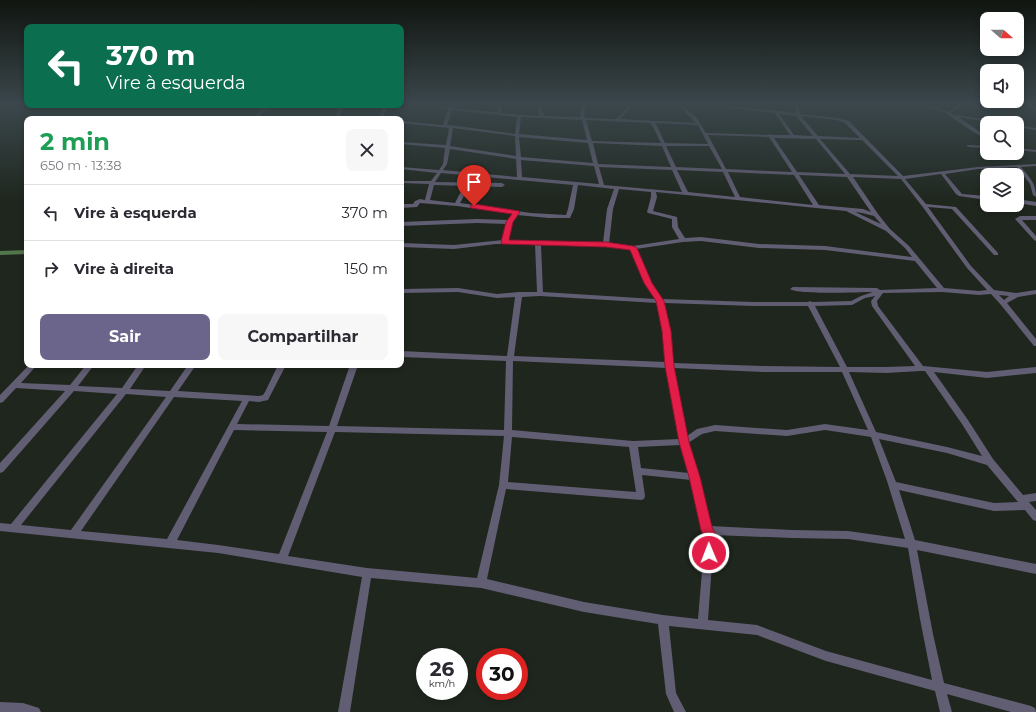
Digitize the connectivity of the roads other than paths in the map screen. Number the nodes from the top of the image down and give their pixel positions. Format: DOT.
graph roads {
  1 [pos="450,136"];
  2 [pos="517,136"];
  3 [pos="526,136"];
  4 [pos="588,136"];
  5 [pos="660,136"];
  6 [pos="706,136"];
  7 [pos="771,136"];
  8 [pos="784,136"];
  9 [pos="861,136"];
  10 [pos="793,137"];
  11 [pos="818,137"];
  12 [pos="864,139"];
  13 [pos="590,141"];
  14 [pos="404,143"];
  15 [pos="664,145"];
  16 [pos="710,145"];
  17 [pos="969,146"];
  18 [pos="448,147"];
  19 [pos="980,147"];
  20 [pos="1024,150"];
  21 [pos="1036,151"];
  22 [pos="518,158"];
  23 [pos="597,165"];
  24 [pos="1036,165"];
  25 [pos="1018,166"];
  26 [pos="675,168"];
  27 [pos="404,169"];
  28 [pos="724,169"];
  29 [pos="439,171"];
  30 [pos="796,173"];
  31 [pos="942,173"];
  32 [pos="848,175"];
  33 [pos="865,176"];
  34 [pos="902,178"];
  35 [pos="520,179"];
  36 [pos="404,182"];
  37 [pos="854,182"];
  38 [pos="432,183"];
  39 [pos="576,184"];
  40 [pos="502,185"];
  41 [pos="602,186"];
  42 [pos="617,188"];
  43 [pos="653,191"];
  44 [pos="462,194"];
  45 [pos="686,194"];
  46 [pos="1036,195"];
  47 [pos="980,197"];
  48 [pos="738,198"];
  49 [pos="427,201"];
  50 [pos="1024,201"];
  51 [pos="457,203"];
  52 [pos="1036,204"];
  53 [pos="924,205"];
  54 [pos="404,206"];
  55 [pos="817,206"];
  56 [pos="872,209"];
  57 [pos="847,210"];
  58 [pos="863,211"];
  59 [pos="516,212"];
  60 [pos="876,215"];
  61 [pos="1036,218"];
  62 [pos="510,222"];
  63 [pos="404,224"];
  64 [pos="888,230"];
  65 [pos="1036,239"];
  66 [pos="683,240"];
  67 [pos="505,242"];
  68 [pos="538,244"];
  69 [pos="404,245"];
  70 [pos="606,245"];
  71 [pos="633,248"];
  72 [pos="996,254"];
  73 [pos="917,259"];
  74 [pos="793,289"];
  75 [pos="942,290"];
  76 [pos="404,291"];
  77 [pos="883,291"];
  78 [pos="993,292"];
  79 [pos="1036,292"];
  80 [pos="979,293"];
  81 [pos="518,294"];
  82 [pos="540,294"];
  83 [pos="1016,295"];
  84 [pos="660,301"];
  85 [pos="1001,301"];
  86 [pos="810,303"];
  87 [pos="1036,344"];
  88 [pos="404,354"];
  89 [pos="510,363"];
  90 [pos="670,366"];
  91 [pos="30,368"];
  92 [pos="88,368"];
  93 [pos="140,368"];
  94 [pos="190,368"];
  95 [pos="280,368"];
  96 [pos="353,368"];
  97 [pos="924,368"];
  98 [pos="844,369"];
  99 [pos="1036,370"];
  100 [pos="14,384"];
  101 [pos="73,387"];
  102 [pos="124,391"];
  103 [pos="173,393"];
  104 [pos="247,398"];
  105 [pos="0,400"];
  106 [pos="232,427"];
  107 [pos="332,430"];
  108 [pos="508,433"];
  109 [pos="874,435"];
  110 [pos="684,442"];
  111 [pos="633,444"];
  112 [pos="990,462"];
  113 [pos="0,469"];
  114 [pos="638,471"];
  115 [pos="694,477"];
  116 [pos="503,485"];
  117 [pos="892,485"];
  118 [pos="1036,498"];
  119 [pos="1021,499"];
  120 [pos="1027,506"];
  121 [pos="1036,518"];
  122 [pos="0,527"];
  123 [pos="12,529"];
  124 [pos="706,530"];
  125 [pos="72,535"];
  126 [pos="170,544"];
  127 [pos="911,544"];
  128 [pos="282,558"];
  129 [pos="1036,569"];
  130 [pos="367,573"];
  131 [pos="481,583"];
  132 [pos="663,620"];
  133 [pos="703,624"];
  134 [pos="939,686"];
  135 [pos="0,708"];
  136 [pos="35,712"];
  137 [pos="344,712"];
  138 [pos="680,712"];
  139 [pos="946,712"];
  140 [pos="1031,712"];
  1 -- 18 [label="street"];
  2 -- 22 [label="street"];
  3 -- 13 [label="street"];
  4 -- 13 [label="street"];
  5 -- 15 [label="street"];
  6 -- 16 [label="street"];
  7 -- 30 [label="street"];
  8 -- 10 [label="street"];
  9 -- 12 [label="street"];
  10 -- 11 [label="street"];
  11 -- 12 [label="street"];
  11 -- 32 [label="street"];
  12 -- 34 [label="street"];
  13 -- 15 [label="street"];
  13 -- 23 [label="street"];
  14 -- 18 [label="street"];
  15 -- 16 [label="street"];
  15 -- 26 [label="street"];
  16 -- 28 [label="street"];
  17 -- 19 [label="street"];
  18 -- 22 [label="street"];
  18 -- 29 [label="street"];
  20 -- 21 [label="street"];
  22 -- 23 [label="street"];
  22 -- 35 [label="street"];
  23 -- 26 [label="street"];
  23 -- 41 [label="street"];
  24 -- 25 [label="street"];
  25 -- 31 [label="street"];
  25 -- 46 [label="street"];
  26 -- 28 [label="street"];
  26 -- 45 [label="street"];
  27 -- 29 [label="street"];
  28 -- 30 [label="street"];
  28 -- 48 [label="street"];
  29 -- 35 [label="street"];
  29 -- 38 [label="street"];
  30 -- 32 [label="street"];
  30 -- 55 [label="street"];
  31 -- 34 [label="street"];
  31 -- 47 [label="street"];
  32 -- 33 [label="street"];
  32 -- 37 [label="street"];
  33 -- 34 [label="street"];
  33 -- 37 [label="street"];
  34 -- 53 [label="street"];
  35 -- 39 [label="street"];
  36 -- 38 [label="street"];
  37 -- 56 [label="street"];
  38 -- 40 [label="street"];
  38 -- 49 [label="street"];
  39 -- 41 [label="street"];
  39 -- 59 [label="street"];
  41 -- 42 [label="street"];
  42 -- 43 [label="street"];
  42 -- 70 [label="street"];
  43 -- 45 [label="street"];
  43 -- 66 [label="street"];
  44 -- 51 [label="street"];
  45 -- 48 [label="street"];
  48 -- 55 [label="street"];
  49 -- 51 [label="street"];
  49 -- 54 [label="street"];
  50 -- 52 [label="street"];
  51 -- 59 [label="street"];
  53 -- 72 [label="street"];
  53 -- 78 [label="street"];
  55 -- 57 [label="street"];
  56 -- 58 [label="street"];
  56 -- 60 [label="street"];
  57 -- 58 [label="street"];
  57 -- 64 [label="street"];
  58 -- 60 [label="street"];
  59 -- 62 [label="street"];
  60 -- 64 [label="street"];
  61 -- 65 [label="street"];
  62 -- 63 [label="street"];
  62 -- 67 [label="street"];
  64 -- 73 [label="street"];
  66 -- 71 [label="street"];
  66 -- 73 [label="street"];
  67 -- 68 [label="street"];
  67 -- 69 [label="street"];
  68 -- 70 [label="street"];
  68 -- 82 [label="street"];
  70 -- 71 [label="street"];
  71 -- 84 [label="street"];
  73 -- 75 [label="street"];
  74 -- 77 [label="street"];
  75 -- 77 [label="street"];
  75 -- 80 [label="street"];
  76 -- 81 [label="street"];
  77 -- 86 [label="street"];
  77 -- 97 [label="street"];
  78 -- 80 [label="street"];
  78 -- 83 [label="street"];
  78 -- 85 [label="street"];
  79 -- 83 [label="street"];
  80 -- 85 [label="street"];
  81 -- 82 [label="street"];
  81 -- 89 [label="street"];
  82 -- 84 [label="street"];
  83 -- 85 [label="street"];
  84 -- 86 [label="street"];
  84 -- 90 [label="street"];
  85 -- 87 [label="street"];
  86 -- 98 [label="street"];
  88 -- 89 [label="street"];
  89 -- 90 [label="street"];
  89 -- 108 [label="street"];
  90 -- 98 [label="street"];
  90 -- 110 [label="street"];
  91 -- 100 [label="street"];
  92 -- 101 [label="street"];
  93 -- 102 [label="street"];
  94 -- 103 [label="street"];
  95 -- 104 [label="street"];
  96 -- 107 [label="street"];
  97 -- 98 [label="street"];
  97 -- 99 [label="street"];
  97 -- 112 [label="street"];
  98 -- 109 [label="street"];
  100 -- 101 [label="street"];
  100 -- 105 [label="street"];
  101 -- 102 [label="street"];
  101 -- 113 [label="street"];
  102 -- 103 [label="street"];
  102 -- 123 [label="street"];
  103 -- 104 [label="street"];
  103 -- 125 [label="street"];
  104 -- 106 [label="street"];
  106 -- 107 [label="street"];
  106 -- 126 [label="street"];
  107 -- 108 [label="street"];
  107 -- 128 [label="street"];
  108 -- 111 [label="street"];
  108 -- 116 [label="street"];
  109 -- 110 [label="street"];
  109 -- 112 [label="street"];
  109 -- 117 [label="street"];
  110 -- 111 [label="street"];
  110 -- 115 [label="street"];
  111 -- 114 [label="street"];
  112 -- 119 [label="street"];
  114 -- 115 [label="street"];
  114 -- 116 [label="street"];
  115 -- 124 [label="street"];
  116 -- 131 [label="street"];
  117 -- 120 [label="street"];
  117 -- 127 [label="street"];
  118 -- 119 [label="street"];
  119 -- 120 [label="street"];
  120 -- 121 [label="street"];
  122 -- 123 [label="street"];
  123 -- 125 [label="street"];
  124 -- 127 [label="street"];
  124 -- 133 [label="street"];
  125 -- 126 [label="street"];
  126 -- 128 [label="street"];
  127 -- 129 [label="street"];
  127 -- 134 [label="street"];
  128 -- 130 [label="street"];
  130 -- 131 [label="street"];
  130 -- 137 [label="street"];
  131 -- 132 [label="street"];
  132 -- 133 [label="street"];
  132 -- 138 [label="street"];
  133 -- 134 [label="street"];
  134 -- 139 [label="street"];
  134 -- 140 [label="street"];
  135 -- 136 [label="street"];
}
